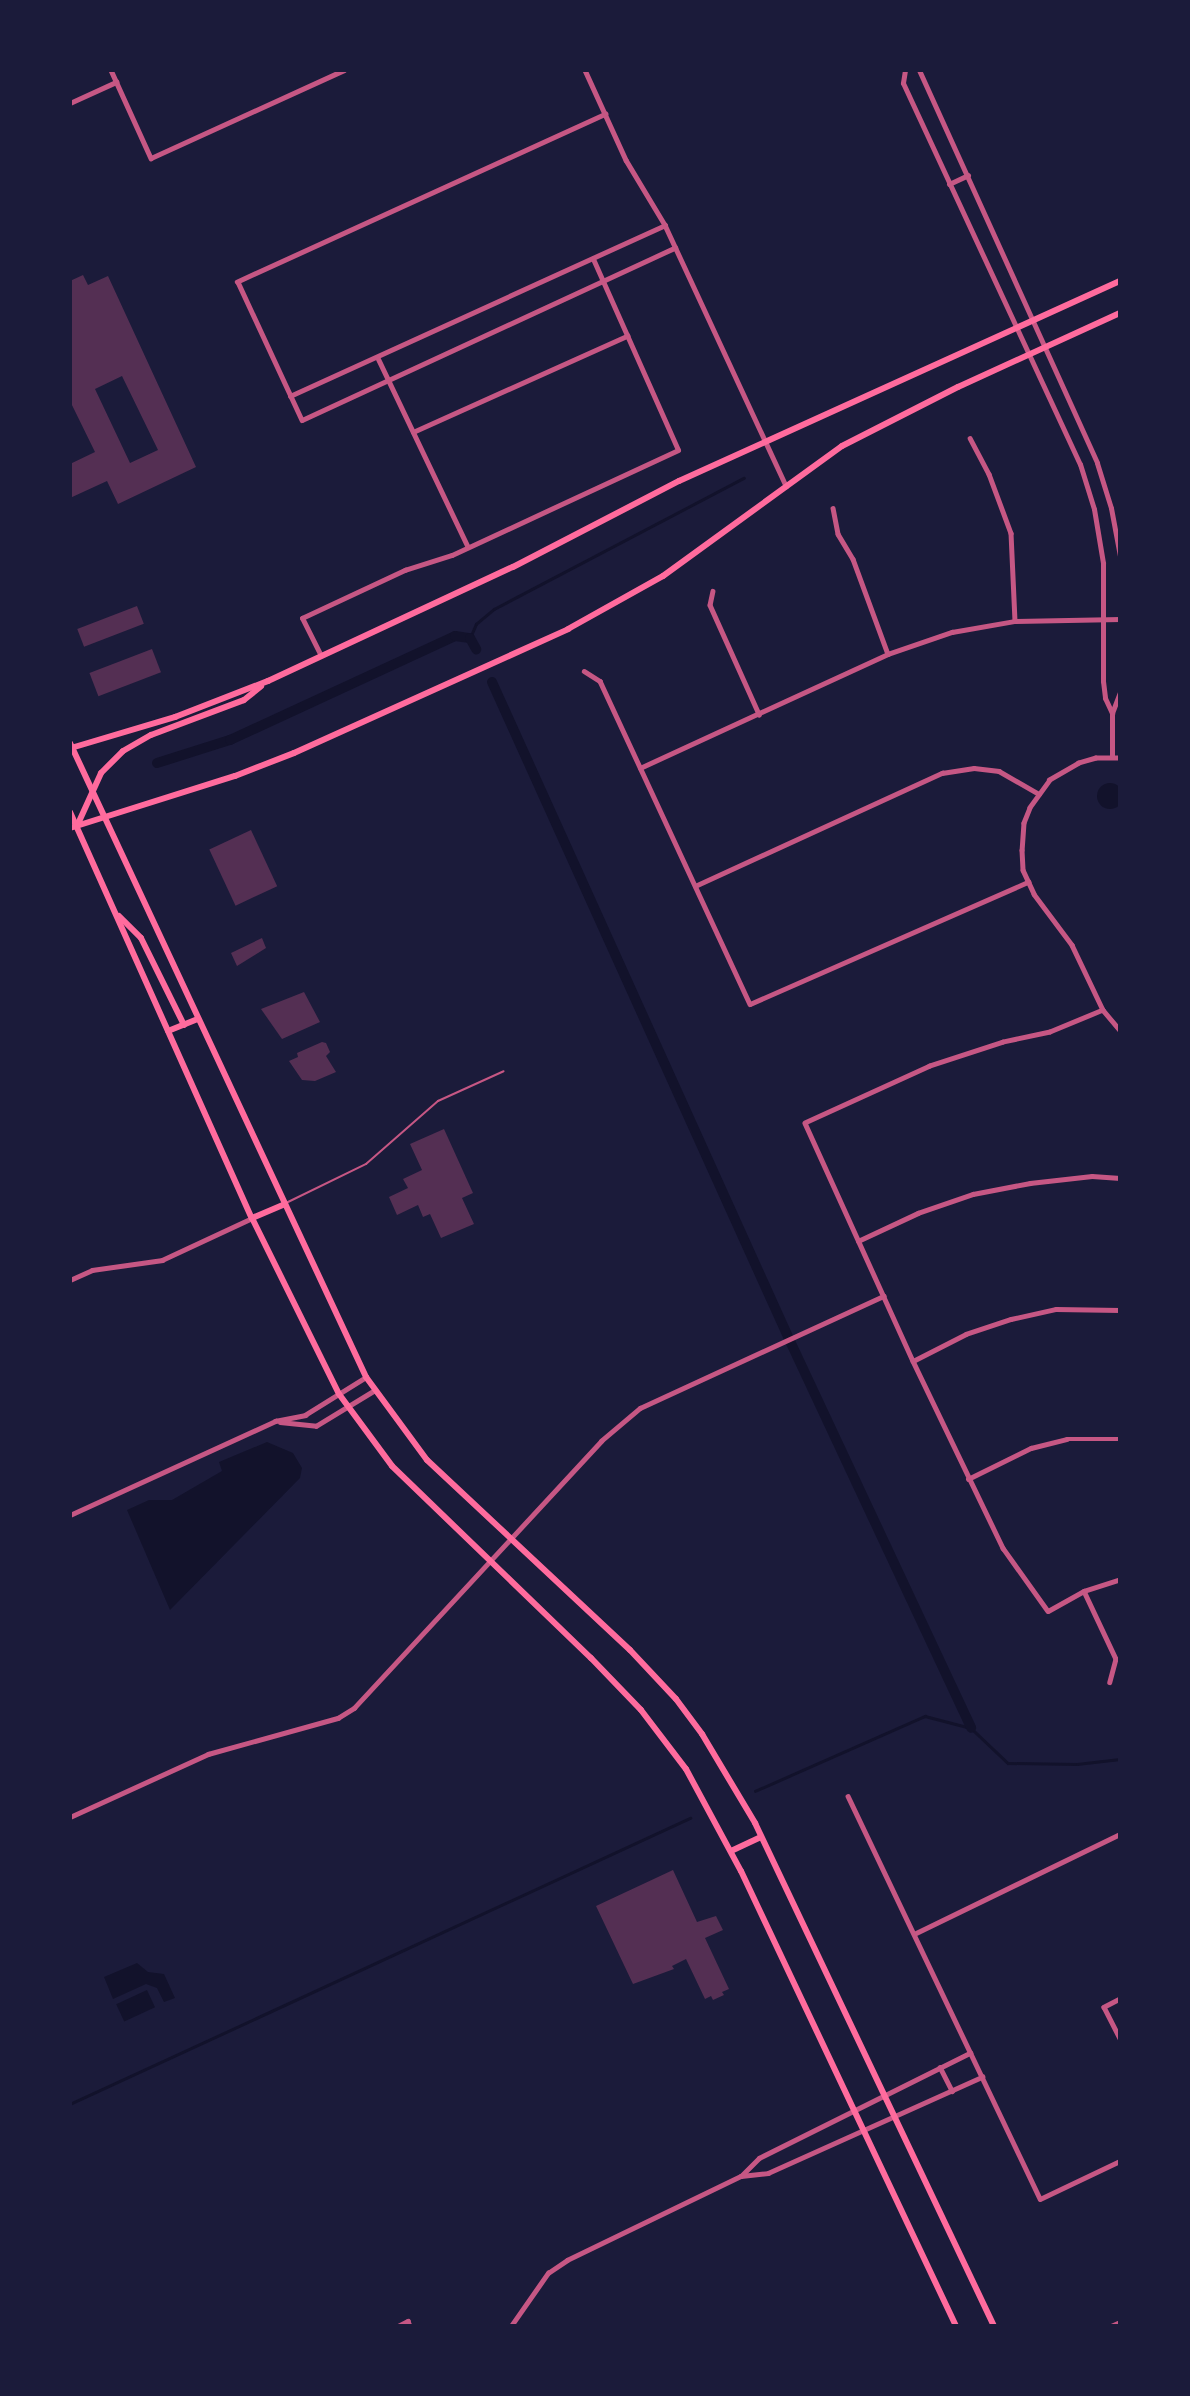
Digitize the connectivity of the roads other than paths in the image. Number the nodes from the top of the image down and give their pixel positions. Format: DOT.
graph roads {
  1 [pos="111,70"];
  2 [pos="344,70"];
  3 [pos="585,70"];
  4 [pos="905,70"];
  5 [pos="919,70"];
  6 [pos="116,82"];
  7 [pos="70,103"];
  8 [pos="606,114"];
  9 [pos="968,175"];
  10 [pos="949,184"];
  11 [pos="665,225"];
  12 [pos="675,248"];
  13 [pos="593,259"];
  14 [pos="1120,281"];
  15 [pos="603,282"];
  16 [pos="1120,313"];
  17 [pos="1033,320"];
  18 [pos="1016,328"];
  19 [pos="627,336"];
  20 [pos="1045,347"];
  21 [pos="1029,354"];
  22 [pos="378,358"];
  23 [pos="388,380"];
  24 [pos="290,396"];
  25 [pos="413,432"];
  26 [pos="970,438"];
  27 [pos="765,442"];
  28 [pos="786,486"];
  29 [pos="833,508"];
  30 [pos="468,547"];
  31 [pos="1120,556"];
  32 [pos="713,591"];
  33 [pos="1102,619"];
  34 [pos="1120,619"];
  35 [pos="1015,621"];
  36 [pos="888,654"];
  37 [pos="320,656"];
  38 [pos="584,671"];
  39 [pos="268,681"];
  40 [pos="1120,692"];
  41 [pos="1112,713"];
  42 [pos="759,714"];
  43 [pos="70,748"];
  44 [pos="1112,757"];
  45 [pos="1120,758"];
  46 [pos="640,768"];
  47 [pos="92,793"];
  48 [pos="1040,794"];
  49 [pos="70,812"];
  50 [pos="102,816"];
  51 [pos="73,827"];
  52 [pos="1028,882"];
  53 [pos="695,886"];
  54 [pos="115,912"];
  55 [pos="1103,1010"];
  56 [pos="198,1019"];
  57 [pos="184,1025"];
  58 [pos="1120,1030"];
  59 [pos="168,1031"];
  60 [pos="504,1071"];
  61 [pos="1120,1178"];
  62 [pos="285,1203"];
  63 [pos="253,1218"];
  64 [pos="858,1241"];
  65 [pos="70,1280"];
  66 [pos="883,1296"];
  67 [pos="1120,1310"];
  68 [pos="913,1361"];
  69 [pos="366,1377"];
  70 [pos="374,1390"];
  71 [pos="339,1394"];
  72 [pos="347,1406"];
  73 [pos="275,1421"];
  74 [pos="1120,1439"];
  75 [pos="968,1479"];
  76 [pos="70,1516"];
  77 [pos="509,1540"];
  78 [pos="487,1561"];
  79 [pos="1120,1579"];
  80 [pos="1084,1591"];
  81 [pos="1110,1682"];
  82 [pos="848,1796"];
  83 [pos="70,1816"];
  84 [pos="1120,1834"];
  85 [pos="761,1837"];
  86 [pos="731,1851"];
  87 [pos="914,1934"];
  88 [pos="1120,1999"];
  89 [pos="1120,2039"];
  90 [pos="970,2053"];
  91 [pos="940,2067"];
  92 [pos="982,2077"];
  93 [pos="952,2091"];
  94 [pos="883,2094"];
  95 [pos="855,2111"];
  96 [pos="894,2118"];
  97 [pos="863,2130"];
  98 [pos="1120,2161"];
  99 [pos="741,2176"];
  100 [pos="1120,2322"];
  101 [pos="409,2324"];
  102 [pos="398,2326"];
  103 [pos="511,2326"];
  104 [pos="956,2326"];
  105 [pos="994,2326"];
  106 [pos="1111,2326"];
  1 -- 6 [label="street"];
  2 -- 6 [label="street"];
  3 -- 8 [label="street"];
  4 -- 10 [label="street"];
  5 -- 9 [label="street"];
  6 -- 7 [label="street"];
  8 -- 11 [label="street"];
  8 -- 24 [label="street"];
  9 -- 10 [label="street"];
  9 -- 17 [label="street"];
  10 -- 18 [label="street"];
  11 -- 12 [label="street"];
  11 -- 13 [label="street"];
  12 -- 15 [label="street"];
  12 -- 27 [label="street"];
  13 -- 15 [label="street"];
  13 -- 22 [label="street"];
  14 -- 17 [label="main road"];
  15 -- 19 [label="street"];
  15 -- 23 [label="street"];
  16 -- 20 [label="main road"];
  17 -- 18 [label="main road"];
  17 -- 20 [label="street"];
  18 -- 21 [label="street"];
  18 -- 27 [label="main road"];
  19 -- 25 [label="street"];
  19 -- 30 [label="street"];
  20 -- 21 [label="main road"];
  20 -- 31 [label="street"];
  21 -- 28 [label="main road"];
  21 -- 33 [label="street"];
  22 -- 23 [label="street"];
  22 -- 24 [label="street"];
  23 -- 24 [label="street"];
  23 -- 25 [label="street"];
  25 -- 30 [label="street"];
  26 -- 35 [label="street"];
  27 -- 28 [label="street"];
  27 -- 37 [label="main road"];
  28 -- 50 [label="main road"];
  29 -- 36 [label="street"];
  30 -- 37 [label="street"];
  32 -- 42 [label="street"];
  33 -- 34 [label="street"];
  33 -- 35 [label="street"];
  33 -- 41 [label="street"];
  35 -- 36 [label="street"];
  36 -- 42 [label="street"];
  37 -- 39 [label="main road"];
  38 -- 46 [label="street"];
  39 -- 43 [label="main road"];
  39 -- 47 [label="main road"];
  40 -- 41 [label="street"];
  41 -- 44 [label="street"];
  42 -- 46 [label="street"];
  43 -- 47 [label="main road"];
  44 -- 45 [label="street"];
  44 -- 48 [label="street"];
  46 -- 53 [label="street"];
  47 -- 50 [label="main road"];
  47 -- 51 [label="main road"];
  48 -- 52 [label="street"];
  48 -- 53 [label="street"];
  49 -- 51 [label="main road"];
  50 -- 51 [label="main road"];
  50 -- 56 [label="main road"];
  51 -- 54 [label="main road"];
  52 -- 53 [label="street"];
  52 -- 55 [label="street"];
  54 -- 57 [label="main road"];
  54 -- 59 [label="main road"];
  55 -- 58 [label="street"];
  55 -- 64 [label="street"];
  56 -- 57 [label="main road"];
  56 -- 62 [label="main road"];
  57 -- 59 [label="main road"];
  59 -- 63 [label="main road"];
  60 -- 62 [label="lane"];
  61 -- 64 [label="street"];
  62 -- 63 [label="main road"];
  62 -- 69 [label="main road"];
  63 -- 65 [label="street"];
  63 -- 71 [label="main road"];
  64 -- 66 [label="street"];
  66 -- 68 [label="street"];
  66 -- 77 [label="street"];
  67 -- 68 [label="street"];
  68 -- 75 [label="street"];
  69 -- 70 [label="main road"];
  69 -- 71 [label="street"];
  70 -- 72 [label="street"];
  70 -- 77 [label="main road"];
  71 -- 72 [label="main road"];
  71 -- 73 [label="street"];
  72 -- 73 [label="street"];
  72 -- 78 [label="main road"];
  73 -- 76 [label="street"];
  74 -- 75 [label="street"];
  75 -- 80 [label="street"];
  77 -- 78 [label="street"];
  77 -- 85 [label="main road"];
  78 -- 83 [label="street"];
  78 -- 86 [label="main road"];
  79 -- 80 [label="street"];
  80 -- 81 [label="street"];
  82 -- 87 [label="street"];
  84 -- 87 [label="street"];
  85 -- 86 [label="main road"];
  85 -- 94 [label="main road"];
  86 -- 95 [label="main road"];
  87 -- 90 [label="street"];
  88 -- 89 [label="street"];
  90 -- 91 [label="street"];
  90 -- 92 [label="street"];
  91 -- 93 [label="street"];
  91 -- 94 [label="street"];
  92 -- 93 [label="street"];
  92 -- 98 [label="street"];
  93 -- 96 [label="street"];
  94 -- 95 [label="street"];
  94 -- 96 [label="main road"];
  95 -- 97 [label="main road"];
  95 -- 99 [label="street"];
  96 -- 97 [label="street"];
  96 -- 105 [label="main road"];
  97 -- 99 [label="street"];
  97 -- 104 [label="main road"];
  99 -- 103 [label="street"];
  100 -- 106 [label="street"];
  101 -- 102 [label="street"];
}
